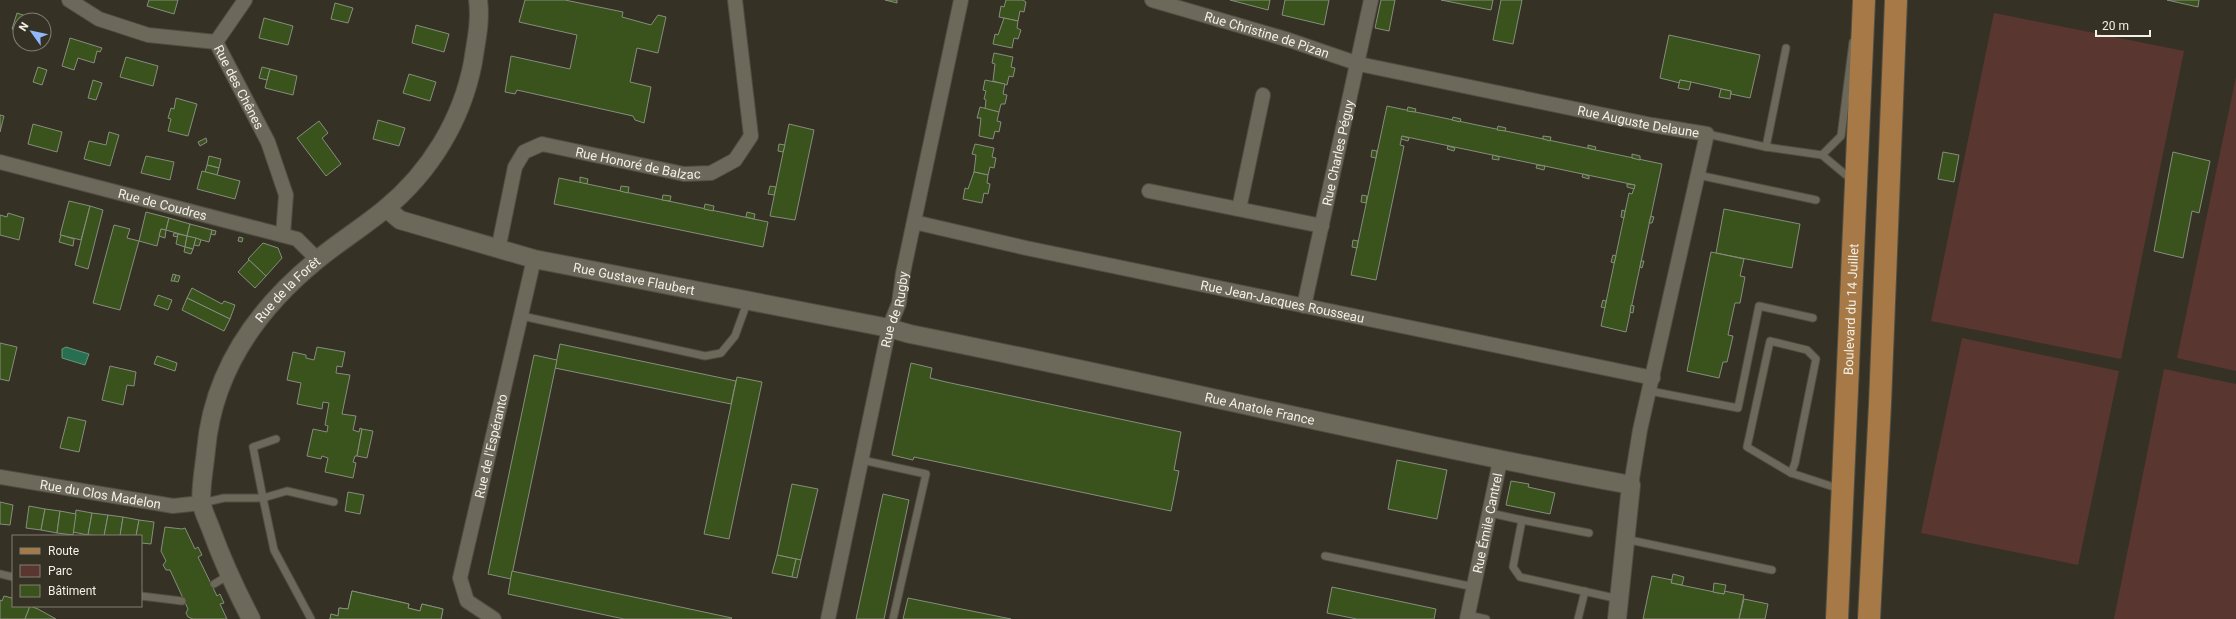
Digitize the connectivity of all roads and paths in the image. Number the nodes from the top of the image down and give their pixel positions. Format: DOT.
graph roads {
  1 [pos="68,0"];
  2 [pos="245,0"];
  3 [pos="478,0"];
  4 [pos="735,0"];
  5 [pos="961,0"];
  6 [pos="1152,0"];
  7 [pos="1371,0"];
  8 [pos="1862,0"];
  9 [pos="1896,0"];
  10 [pos="216,42"];
  11 [pos="1786,48"];
  12 [pos="1358,64"];
  13 [pos="1263,95"];
  14 [pos="1707,134"];
  15 [pos="1766,147"];
  16 [pos="1822,155"];
  17 [pos="0,162"];
  18 [pos="1698,175"];
  19 [pos="1857,184"];
  20 [pos="1149,191"];
  21 [pos="1816,200"];
  22 [pos="386,208"];
  23 [pos="1239,209"];
  24 [pos="914,222"];
  25 [pos="1322,226"];
  26 [pos="283,235"];
  27 [pos="498,250"];
  28 [pos="317,259"];
  29 [pos="534,259"];
  30 [pos="748,300"];
  31 [pos="1304,306"];
  32 [pos="522,316"];
  33 [pos="1814,318"];
  34 [pos="889,328"];
  35 [pos="1651,384"];
  36 [pos="276,439"];
  37 [pos="862,460"];
  38 [pos="1500,461"];
  39 [pos="1791,473"];
  40 [pos="0,477"];
  41 [pos="1631,486"];
  42 [pos="1842,490"];
  43 [pos="263,498"];
  44 [pos="334,502"];
  45 [pos="201,503"];
  46 [pos="1490,513"];
  47 [pos="1522,520"];
  48 [pos="1589,532"];
  49 [pos="1625,539"];
  50 [pos="1325,556"];
  51 [pos="1772,570"];
  52 [pos="0,574"];
  53 [pos="12,577"];
  54 [pos="1474,587"];
  55 [pos="1585,591"];
  56 [pos="142,596"];
  57 [pos="1619,599"];
  58 [pos="182,601"];
  59 [pos="1467,617"];
  60 [pos="251,619"];
  61 [pos="311,619"];
  62 [pos="494,619"];
  63 [pos="828,619"];
  64 [pos="893,619"];
  65 [pos="1486,619"];
  66 [pos="1578,619"];
  67 [pos="1617,619"];
  68 [pos="1837,619"];
  69 [pos="1869,619"];
  1 -- 10 [label="street, Rue des Chênes"];
  2 -- 10 [label="street"];
  3 -- 22 [label="street, Rue de la Forêt"];
  4 -- 27 [label="street, Rue Honoré de Balzac"];
  5 -- 24 [label="street, Rue de Rugby"];
  6 -- 12 [label="street, Rue Christine de Pizan"];
  7 -- 12 [label="street, Rue Charles Péguy"];
  8 -- 16 [label="lane"];
  8 -- 19 [label="main road, Boulevard du 14 Juillet"];
  9 -- 69 [label="main road"];
  10 -- 26 [label="street, Rue des Chênes"];
  11 -- 15 [label="lane"];
  12 -- 14 [label="street, Rue Auguste Delaune"];
  12 -- 25 [label="street, Rue Charles Péguy"];
  13 -- 23 [label="street"];
  14 -- 15 [label="lane"];
  14 -- 18 [label="street, Rue Auguste Delaune"];
  15 -- 16 [label="lane"];
  16 -- 19 [label="lane"];
  17 -- 26 [label="street, Rue de Coudres"];
  18 -- 21 [label="lane"];
  18 -- 35 [label="street, Rue Auguste Delaune"];
  19 -- 42 [label="main road, Boulevard du 14 Juillet"];
  20 -- 23 [label="street"];
  22 -- 27 [label="street, Rue Gustave Flaubert"];
  22 -- 28 [label="street, Rue de la Forêt"];
  23 -- 25 [label="street"];
  24 -- 31 [label="street, Rue Jean-Jacques Rousseau"];
  24 -- 34 [label="street, Rue de Rugby"];
  25 -- 31 [label="street, Rue Charles Péguy"];
  26 -- 28 [label="street, Rue de Coudres"];
  27 -- 29 [label="street, Rue Gustave Flaubert"];
  28 -- 45 [label="street, Rue de la Forêt"];
  29 -- 30 [label="street, Rue Gustave Flaubert"];
  29 -- 32 [label="street, Rue de l'Espéranto"];
  30 -- 32 [label="lane"];
  30 -- 34 [label="street, Rue Gustave Flaubert"];
  31 -- 35 [label="street, Rue Jean-Jacques Rousseau"];
  32 -- 62 [label="street, Rue de l'Espéranto"];
  33 -- 35 [label="lane"];
  34 -- 37 [label="street, Rue de Rugby"];
  34 -- 38 [label="street, Rue Anatole France"];
  35 -- 41 [label="street, Rue Auguste Delaune"];
  36 -- 43 [label="lane"];
  37 -- 63 [label="street, Rue de Rugby"];
  37 -- 64 [label="lane"];
  38 -- 41 [label="street, Rue Anatole France"];
  38 -- 46 [label="street, Rue Émile Cantrel"];
  39 -- 39 [label="lane"];
  39 -- 42 [label="lane"];
  40 -- 45 [label="street, Rue du Clos Madelon"];
  41 -- 49 [label="street"];
  42 -- 68 [label="main road, Boulevard du 14 Juillet"];
  43 -- 44 [label="lane"];
  43 -- 45 [label="lane"];
  43 -- 61 [label="lane"];
  45 -- 60 [label="street, Rue de la Forêt"];
  46 -- 47 [label="lane"];
  46 -- 54 [label="street, Rue Émile Cantrel"];
  47 -- 48 [label="lane"];
  47 -- 55 [label="lane"];
  49 -- 51 [label="lane"];
  49 -- 57 [label="street"];
  50 -- 54 [label="lane"];
  52 -- 53 [label="lane"];
  54 -- 59 [label="street, Rue Émile Cantrel"];
  55 -- 57 [label="lane"];
  55 -- 66 [label="lane"];
  56 -- 58 [label="lane"];
  57 -- 67 [label="street"];
  59 -- 65 [label="lane"];
}
